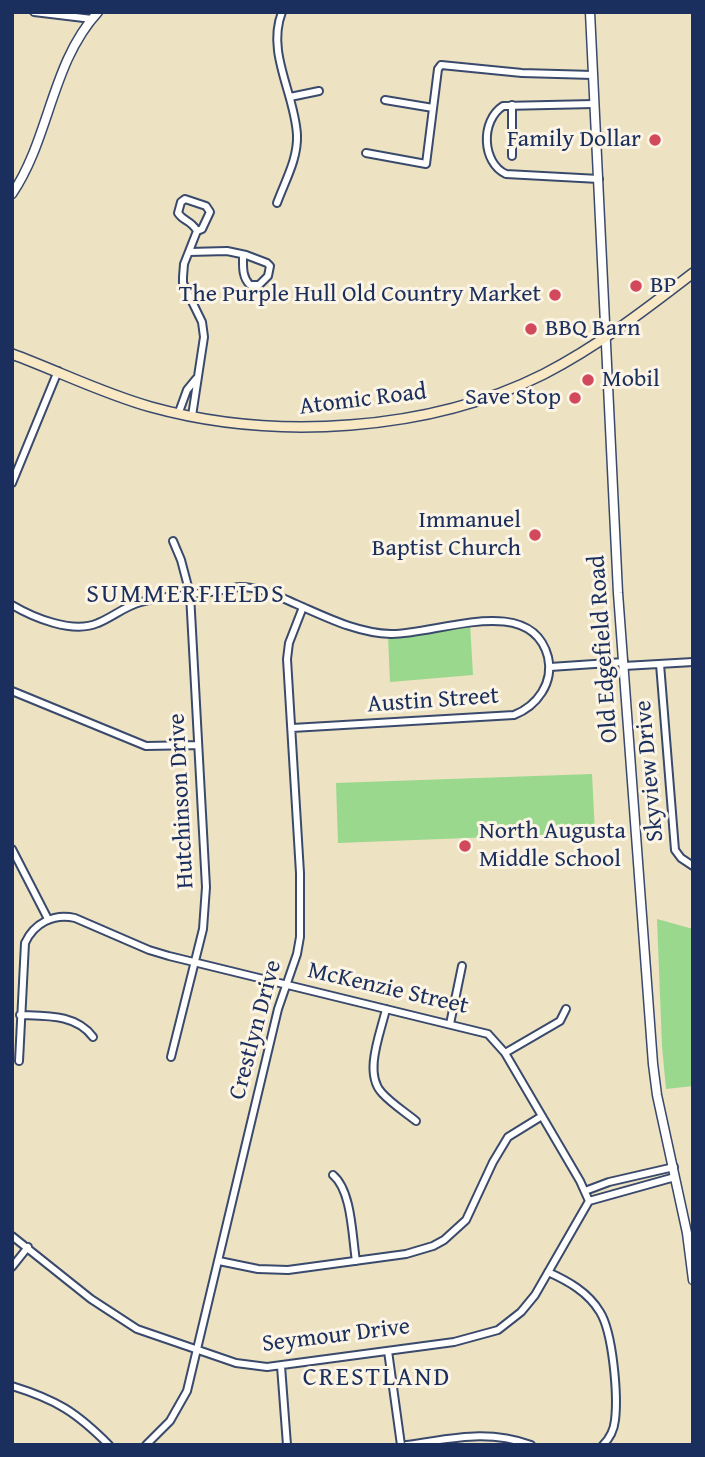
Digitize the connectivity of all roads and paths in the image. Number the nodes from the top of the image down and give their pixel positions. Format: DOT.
graph roads {
  1 [pos="34,12"];
  2 [pos="282,12"];
  3 [pos="590,12"];
  4 [pos="95,16"];
  5 [pos="593,75"];
  6 [pos="319,91"];
  7 [pos="290,97"];
  8 [pos="385,100"];
  9 [pos="594,104"];
  10 [pos="512,105"];
  11 [pos="433,108"];
  12 [pos="366,153"];
  13 [pos="512,156"];
  14 [pos="599,179"];
  15 [pos="12,194"];
  16 [pos="277,203"];
  17 [pos="197,231"];
  18 [pos="189,252"];
  19 [pos="246,256"];
  20 [pos="693,273"];
  21 [pos="606,338"];
  22 [pos="12,354"];
  23 [pos="58,371"];
  24 [pos="198,374"];
  25 [pos="180,412"];
  26 [pos="192,416"];
  27 [pos="12,483"];
  28 [pos="173,541"];
  29 [pos="190,594"];
  30 [pos="12,605"];
  31 [pos="303,607"];
  32 [pos="693,662"];
  33 [pos="624,664"];
  34 [pos="660,664"];
  35 [pos="550,667"];
  36 [pos="12,691"];
  37 [pos="292,728"];
  38 [pos="198,745"];
  39 [pos="12,849"];
  40 [pos="693,866"];
  41 [pos="48,919"];
  42 [pos="194,963"];
  43 [pos="462,966"];
  44 [pos="285,985"];
  45 [pos="386,1009"];
  46 [pos="566,1009"];
  47 [pos="20,1015"];
  48 [pos="450,1024"];
  49 [pos="93,1037"];
  50 [pos="505,1053"];
  51 [pos="171,1057"];
  52 [pos="19,1061"];
  53 [pos="542,1116"];
  54 [pos="416,1121"];
  55 [pos="674,1167"];
  56 [pos="333,1175"];
  57 [pos="676,1177"];
  58 [pos="585,1191"];
  59 [pos="589,1201"];
  60 [pos="12,1236"];
  61 [pos="690,1244"];
  62 [pos="28,1247"];
  63 [pos="219,1261"];
  64 [pos="356,1261"];
  65 [pos="12,1267"];
  66 [pos="548,1272"];
  67 [pos="693,1280"];
  68 [pos="196,1351"];
  69 [pos="388,1351"];
  70 [pos="281,1366"];
  71 [pos="12,1386"];
  72 [pos="109,1445"];
  73 [pos="146,1445"];
  74 [pos="287,1445"];
  75 [pos="401,1445"];
  76 [pos="407,1445"];
  77 [pos="531,1445"];
  78 [pos="604,1445"];
  1 -- 4 [label="street"];
  2 -- 7 [label="street"];
  3 -- 5 [label="street, Old Edgefield Road"];
  4 -- 15 [label="street"];
  5 -- 9 [label="street, Old Edgefield Road"];
  5 -- 11 [label="street"];
  6 -- 7 [label="street"];
  7 -- 16 [label="street"];
  8 -- 11 [label="street"];
  9 -- 10 [label="street"];
  9 -- 14 [label="street, Old Edgefield Road"];
  10 -- 13 [label="street"];
  10 -- 14 [label="street"];
  11 -- 12 [label="street"];
  14 -- 21 [label="street, Old Edgefield Road"];
  17 -- 17 [label="street"];
  17 -- 18 [label="street"];
  18 -- 19 [label="street"];
  18 -- 24 [label="street"];
  19 -- 19 [label="street"];
  20 -- 21 [label="main road, Atomic Road"];
  21 -- 26 [label="main road, Atomic Road"];
  21 -- 33 [label="street, Old Edgefield Road"];
  22 -- 23 [label="main road, Atomic Road"];
  23 -- 25 [label="main road, Atomic Road"];
  23 -- 27 [label="street"];
  24 -- 25 [label="street"];
  24 -- 26 [label="street"];
  25 -- 26 [label="main road, Atomic Road"];
  28 -- 29 [label="street, Hutchinson Drive"];
  29 -- 30 [label="street"];
  29 -- 31 [label="street"];
  29 -- 38 [label="street, Hutchinson Drive"];
  31 -- 35 [label="street"];
  31 -- 37 [label="street, Crestlyn Drive"];
  32 -- 34 [label="street"];
  33 -- 34 [label="street"];
  33 -- 35 [label="street"];
  33 -- 55 [label="street, Old Edgefield Road"];
  34 -- 40 [label="street, Skyview Drive"];
  35 -- 37 [label="street, Austin Street"];
  36 -- 38 [label="street"];
  37 -- 44 [label="street, Crestlyn Drive"];
  38 -- 42 [label="street, Hutchinson Drive"];
  39 -- 41 [label="street"];
  41 -- 42 [label="street, McKenzie Street"];
  41 -- 47 [label="street"];
  42 -- 44 [label="street, McKenzie Street"];
  42 -- 51 [label="street, Hutchinson Drive"];
  43 -- 48 [label="street"];
  44 -- 45 [label="street, McKenzie Street"];
  44 -- 63 [label="street, Crestlyn Drive"];
  45 -- 48 [label="street, McKenzie Street"];
  45 -- 54 [label="street"];
  46 -- 50 [label="street"];
  47 -- 49 [label="street"];
  47 -- 52 [label="street"];
  48 -- 50 [label="street, McKenzie Street"];
  50 -- 53 [label="street, McKenzie Street"];
  53 -- 58 [label="street, McKenzie Street"];
  53 -- 64 [label="street"];
  55 -- 57 [label="street, Old Edgefield Road"];
  55 -- 58 [label="street"];
  56 -- 64 [label="street"];
  57 -- 59 [label="street"];
  57 -- 61 [label="street, Old Edgefield Road"];
  58 -- 59 [label="street"];
  59 -- 66 [label="street, Seymour Drive"];
  60 -- 62 [label="street, Seymour Drive"];
  61 -- 67 [label="street, Old Edgefield Road"];
  62 -- 65 [label="street"];
  62 -- 68 [label="street, Seymour Drive"];
  63 -- 64 [label="street"];
  63 -- 68 [label="street, Crestlyn Drive"];
  66 -- 69 [label="street, Seymour Drive"];
  66 -- 78 [label="street"];
  68 -- 70 [label="street, Seymour Drive"];
  68 -- 73 [label="street, Crestlyn Drive"];
  69 -- 70 [label="street, Seymour Drive"];
  69 -- 75 [label="street"];
  70 -- 74 [label="street"];
  71 -- 72 [label="street"];
  76 -- 77 [label="street"];
}
